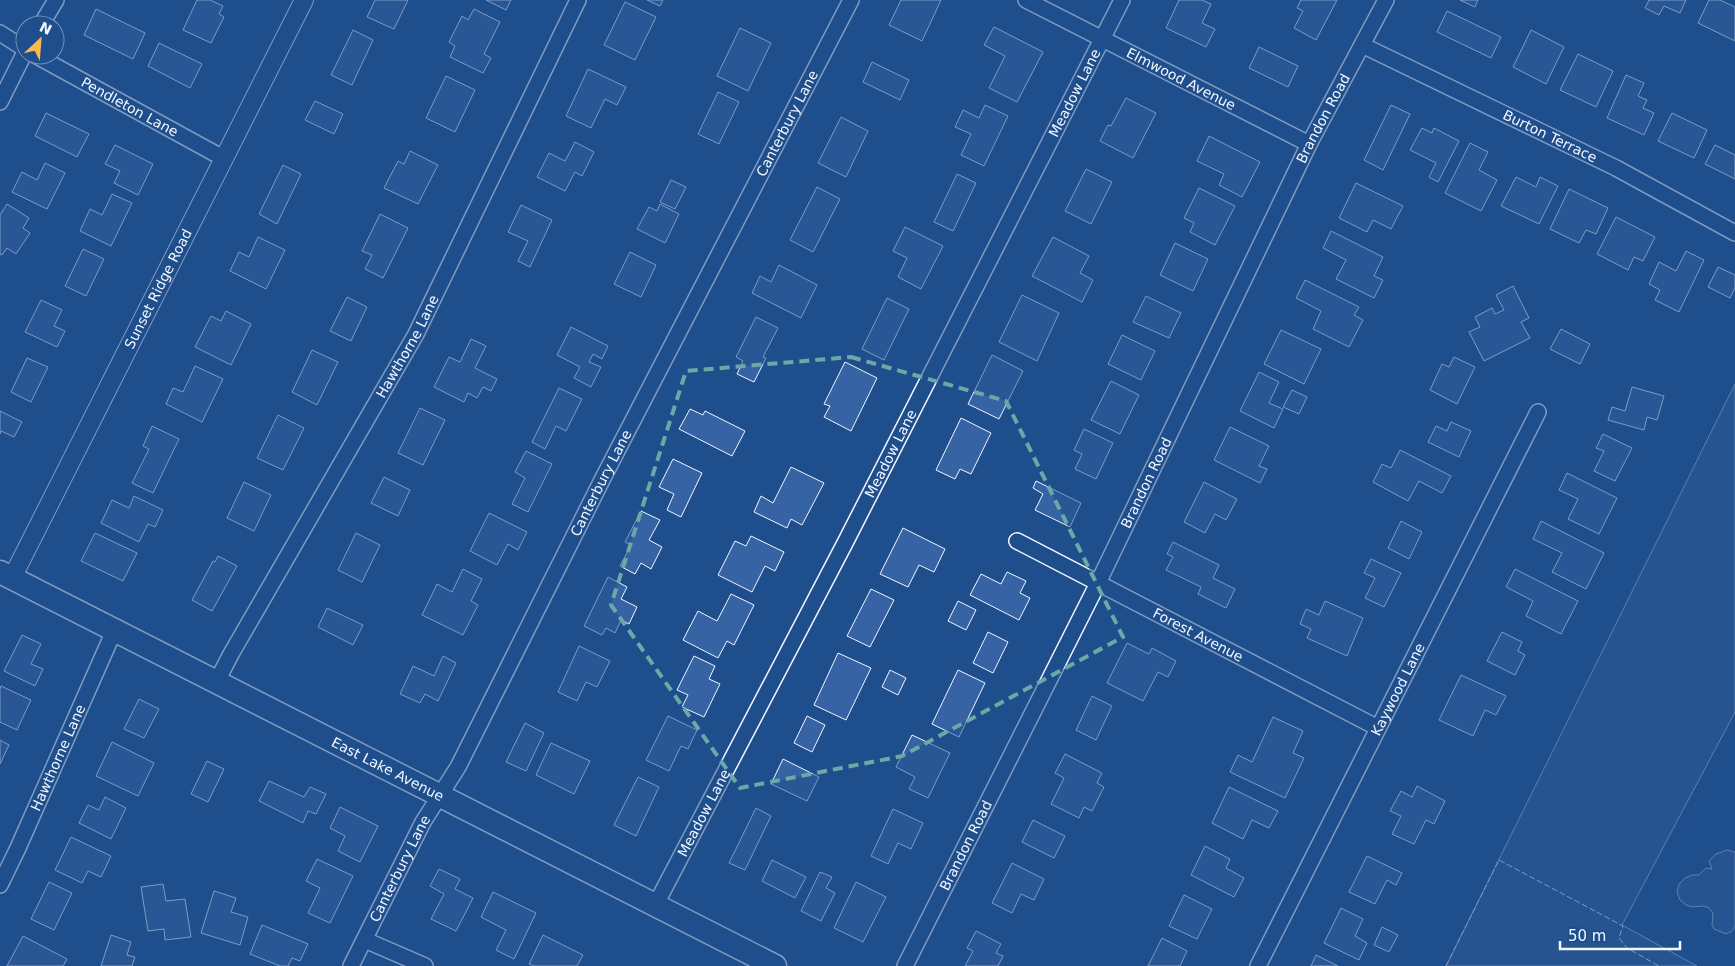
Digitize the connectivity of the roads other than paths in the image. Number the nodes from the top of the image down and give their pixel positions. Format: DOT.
graph roads {
  1 [pos="56,0"];
  2 [pos="304,0"];
  3 [pos="578,0"];
  4 [pos="851,0"];
  5 [pos="1026,0"];
  6 [pos="1122,0"];
  7 [pos="1386,0"];
  8 [pos="47,15"];
  9 [pos="0,34"];
  10 [pos="1103,38"];
  11 [pos="15,44"];
  12 [pos="1362,45"];
  13 [pos="18,65"];
  14 [pos="53,65"];
  15 [pos="0,102"];
  16 [pos="1309,144"];
  17 [pos="223,158"];
  18 [pos="1735,233"];
  19 [pos="1538,412"];
  20 [pos="1017,541"];
  21 [pos="6,575"];
  22 [pos="1098,583"];
  23 [pos="114,630"];
  24 [pos="217,682"];
  25 [pos="1378,728"];
  26 [pos="441,796"];
  27 [pos="0,885"];
  28 [pos="655,906"];
  29 [pos="365,940"];
  30 [pos="351,966"];
  31 [pos="425,966"];
  32 [pos="774,966"];
  33 [pos="904,966"];
  34 [pos="1258,966"];
  1 -- 8 [label="street"];
  2 -- 17 [label="street, Sunset Ridge Road"];
  3 -- 24 [label="street, Hawthorne Lane"];
  4 -- 26 [label="street, Canterbury Lane"];
  5 -- 10 [label="street, Elmwood Avenue"];
  6 -- 10 [label="street, Meadow Lane"];
  7 -- 12 [label="street, Brandon Road"];
  9 -- 11 [label="street"];
  10 -- 16 [label="street, Elmwood Avenue"];
  10 -- 28 [label="street, Meadow Lane"];
  12 -- 16 [label="street, Brandon Road"];
  12 -- 18 [label="street, Burton Terrace"];
  13 -- 15 [label="street"];
  14 -- 17 [label="street, Pendleton Lane"];
  16 -- 22 [label="street, Brandon Road"];
  17 -- 21 [label="street, Sunset Ridge Road"];
  19 -- 25 [label="street, Kaywood Lane"];
  20 -- 22 [label="street, Forest Avenue"];
  21 -- 23 [label="main road, East Lake Avenue"];
  22 -- 25 [label="street, Forest Avenue"];
  22 -- 33 [label="street, Brandon Road"];
  23 -- 24 [label="main road, East Lake Avenue"];
  23 -- 27 [label="street, Hawthorne Lane"];
  24 -- 26 [label="main road, East Lake Avenue"];
  25 -- 34 [label="street, Kaywood Lane"];
  26 -- 28 [label="main road, East Lake Avenue"];
  26 -- 29 [label="street, Canterbury Lane"];
  28 -- 32 [label="main road, East Lake Avenue"];
  29 -- 30 [label="street, Canterbury Lane"];
  29 -- 31 [label="street"];
}
